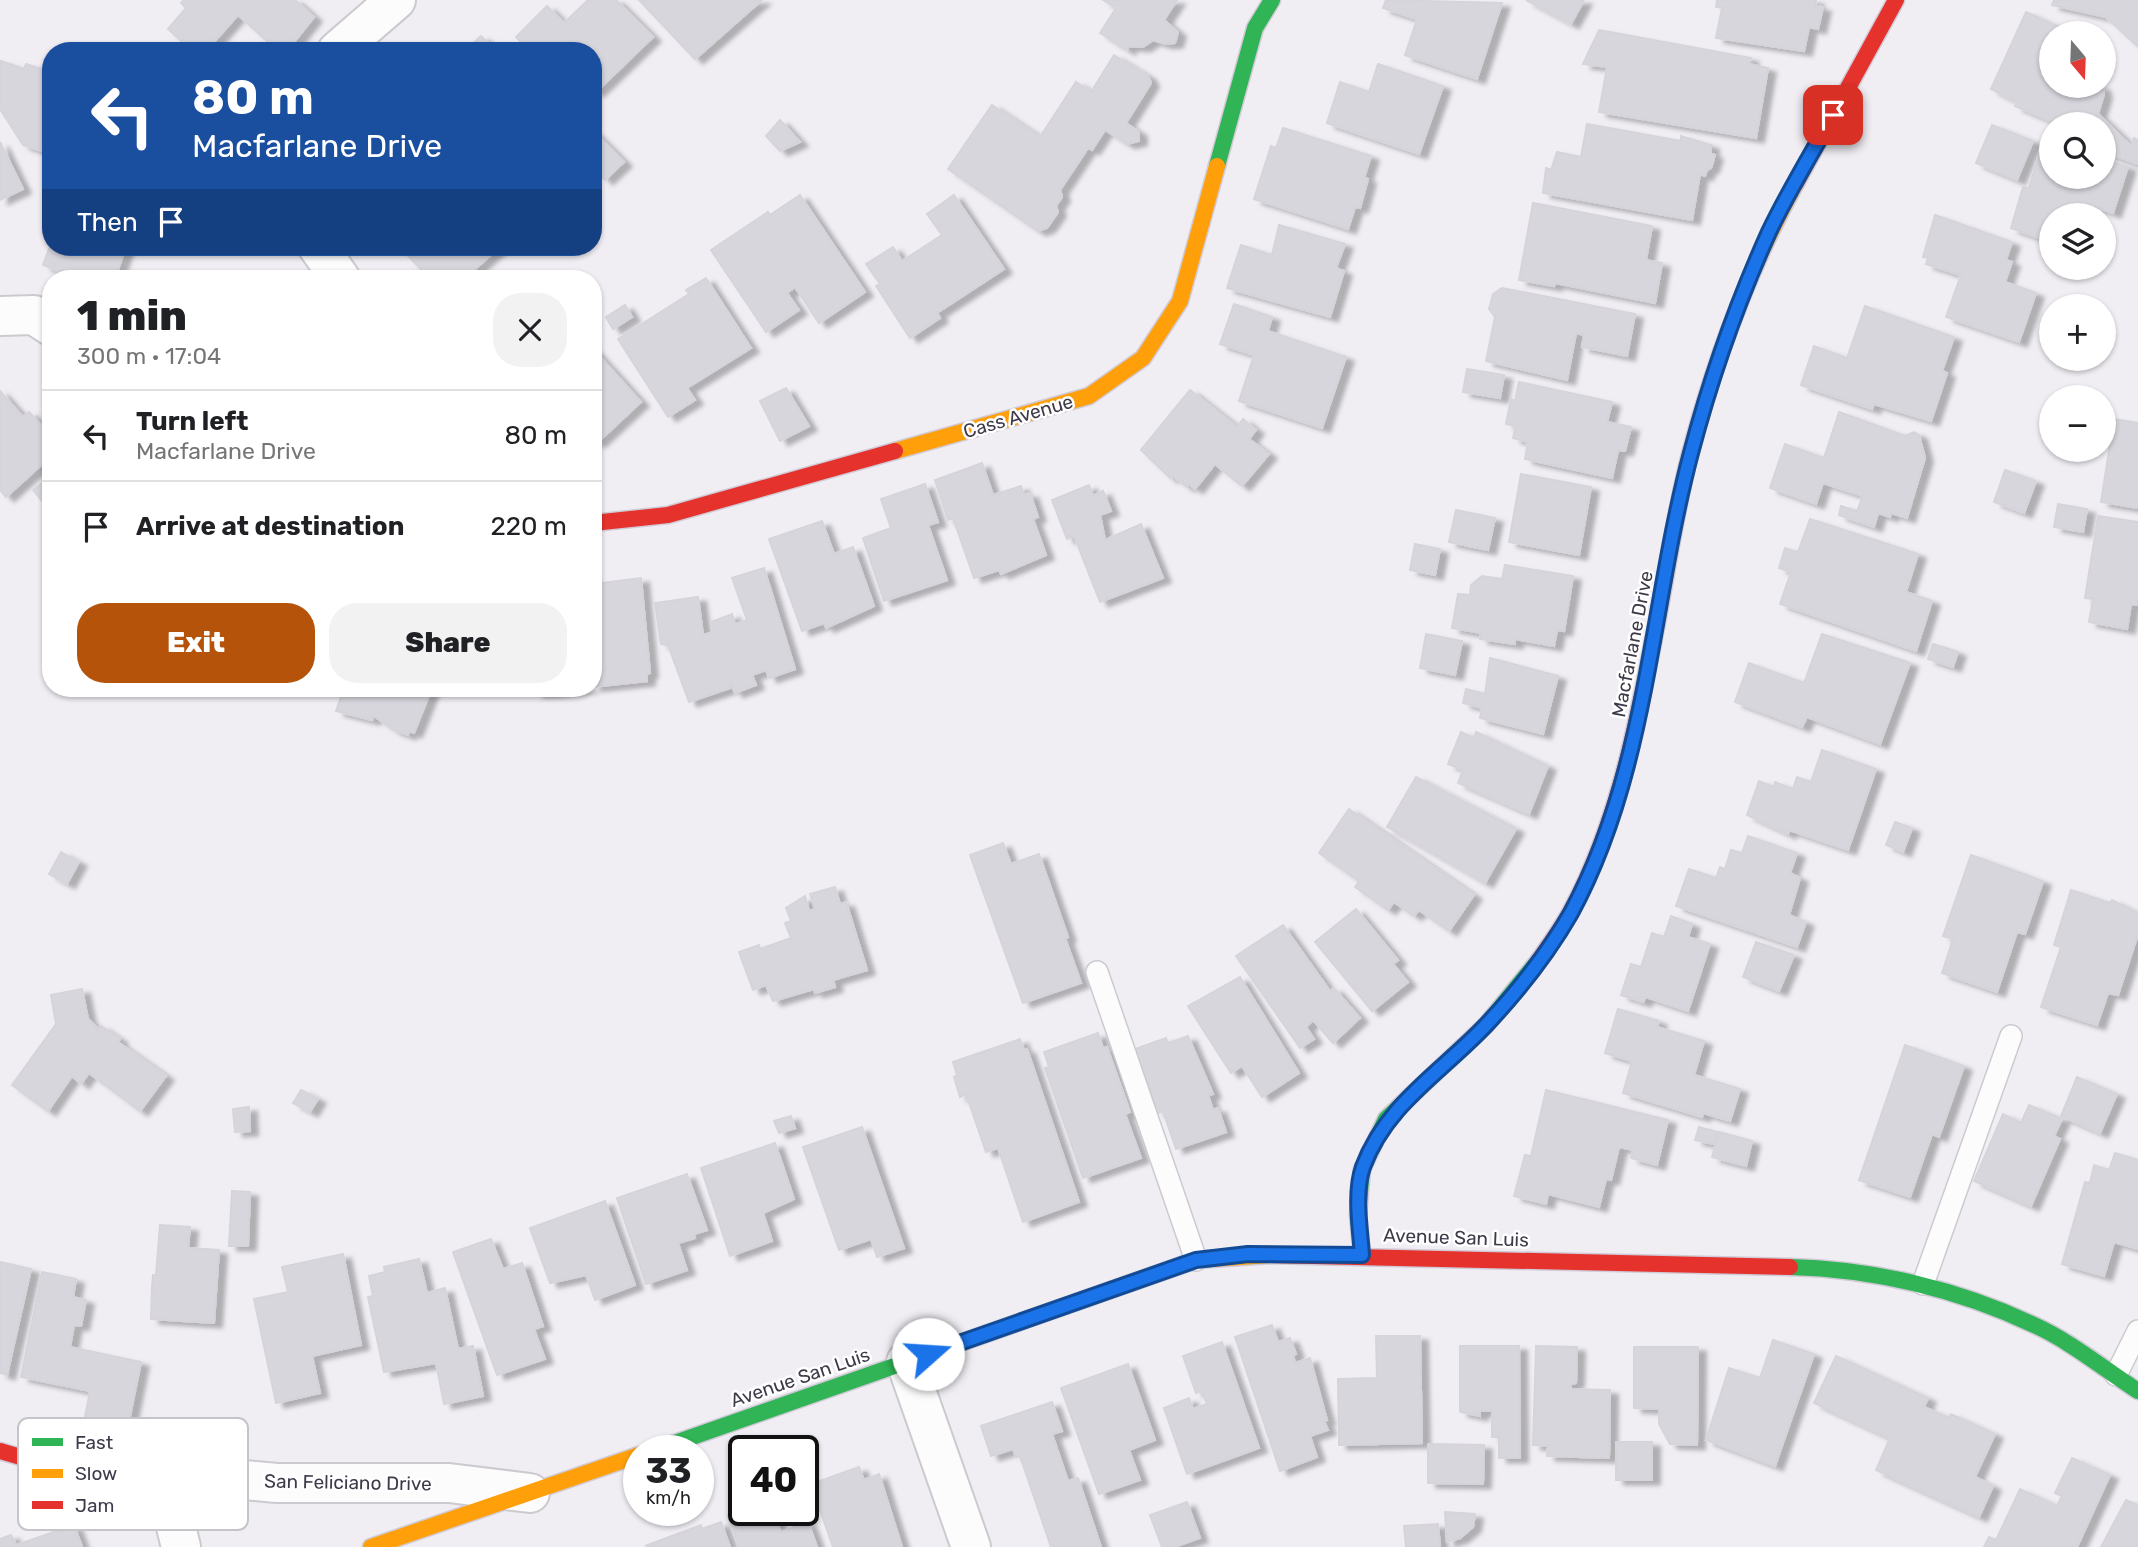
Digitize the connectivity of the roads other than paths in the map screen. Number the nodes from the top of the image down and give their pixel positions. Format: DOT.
graph roads {
  1 [pos="396,0"];
  2 [pos="1272,0"];
  3 [pos="1896,0"];
  4 [pos="347,42"];
  5 [pos="0,316"];
  6 [pos="42,320"];
  7 [pos="602,522"];
  8 [pos="1097,972"];
  9 [pos="2011,1036"];
  10 [pos="1362,1255"];
  11 [pos="1196,1260"];
  12 [pos="1923,1284"];
  13 [pos="2138,1331"];
  14 [pos="906,1362"];
  15 [pos="2116,1375"];
  16 [pos="2138,1391"];
  17 [pos="698,1435"];
  18 [pos="0,1451"];
  19 [pos="18,1456"];
  20 [pos="623,1461"];
  21 [pos="248,1480"];
  22 [pos="530,1493"];
  23 [pos="177,1530"];
  24 [pos="181,1547"];
  25 [pos="371,1547"];
  26 [pos="971,1547"];
  1 -- 4 [label="street"];
  2 -- 7 [label="street, Cass Avenue"];
  3 -- 10 [label="street, Macfarlane Drive"];
  5 -- 6 [label="street"];
  8 -- 11 [label="lane"];
  9 -- 12 [label="lane"];
  10 -- 11 [label="street, Avenue San Luis"];
  10 -- 12 [label="street, Avenue San Luis"];
  11 -- 14 [label="street, Avenue San Luis"];
  12 -- 15 [label="street, Avenue San Luis"];
  13 -- 15 [label="lane"];
  14 -- 17 [label="street, Avenue San Luis"];
  14 -- 26 [label="street"];
  15 -- 16 [label="street, Avenue San Luis"];
  18 -- 19 [label="street, San Feliciano Drive"];
  20 -- 22 [label="street"];
  21 -- 22 [label="street, San Feliciano Drive"];
  22 -- 25 [label="street"];
  23 -- 24 [label="street"];
}
